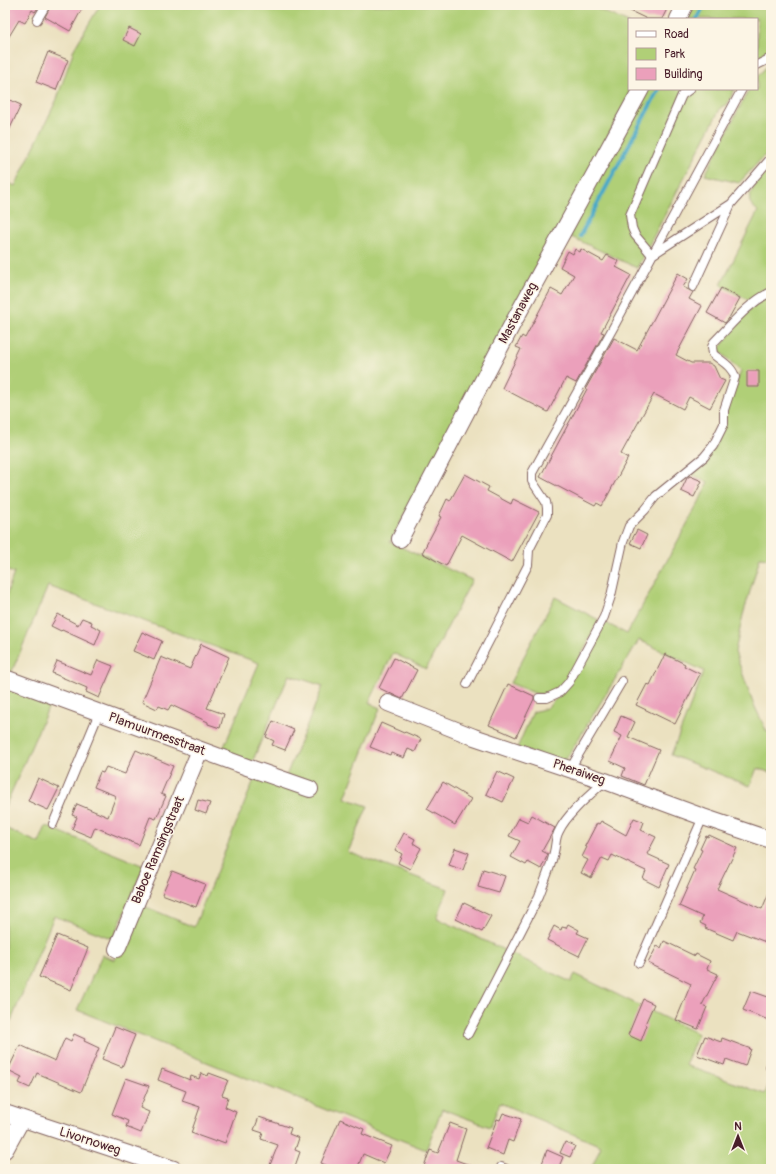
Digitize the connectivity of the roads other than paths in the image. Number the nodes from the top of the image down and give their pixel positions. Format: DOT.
graph roads {
  1 [pos="46,5"];
  2 [pos="685,5"];
  3 [pos="678,18"];
  4 [pos="38,20"];
  5 [pos="771,58"];
  6 [pos="758,64"];
  7 [pos="640,90"];
  8 [pos="689,90"];
  9 [pos="741,90"];
  10 [pos="771,158"];
  11 [pos="731,204"];
  12 [pos="652,255"];
  13 [pos="693,287"];
  14 [pos="771,292"];
  15 [pos="400,539"];
  16 [pos="5,678"];
  17 [pos="622,681"];
  18 [pos="467,684"];
  19 [pos="539,698"];
  20 [pos="388,703"];
  21 [pos="100,713"];
  22 [pos="200,750"];
  23 [pos="570,769"];
  24 [pos="605,781"];
  25 [pos="310,789"];
  26 [pos="704,817"];
  27 [pos="53,824"];
  28 [pos="771,840"];
  29 [pos="117,949"];
  30 [pos="639,963"];
  31 [pos="468,1034"];
  32 [pos="5,1113"];
  33 [pos="22,1119"];
  34 [pos="5,1150"];
  35 [pos="174,1169"];
  1 -- 4 [label="lane"];
  2 -- 3 [label="street"];
  5 -- 6 [label="lane"];
  7 -- 15 [label="street, Mastanaweg"];
  8 -- 12 [label="lane"];
  9 -- 12 [label="lane"];
  10 -- 11 [label="lane"];
  11 -- 12 [label="lane"];
  11 -- 13 [label="lane"];
  12 -- 18 [label="lane"];
  14 -- 19 [label="lane"];
  16 -- 21 [label="street, Plamuurmesstraat"];
  17 -- 23 [label="lane"];
  20 -- 23 [label="street, Pheraiweg"];
  21 -- 22 [label="street, Plamuurmesstraat"];
  21 -- 27 [label="lane"];
  22 -- 25 [label="street, Plamuurmesstraat"];
  22 -- 29 [label="street, Baboe Ramsingstraat"];
  23 -- 24 [label="street, Pheraiweg"];
  24 -- 26 [label="street, Pheraiweg"];
  24 -- 31 [label="lane"];
  26 -- 28 [label="street, Pheraiweg"];
  26 -- 30 [label="lane"];
  32 -- 33 [label="street, Livornoweg"];
  33 -- 34 [label="street"];
  33 -- 35 [label="street, Livornoweg"];
}
